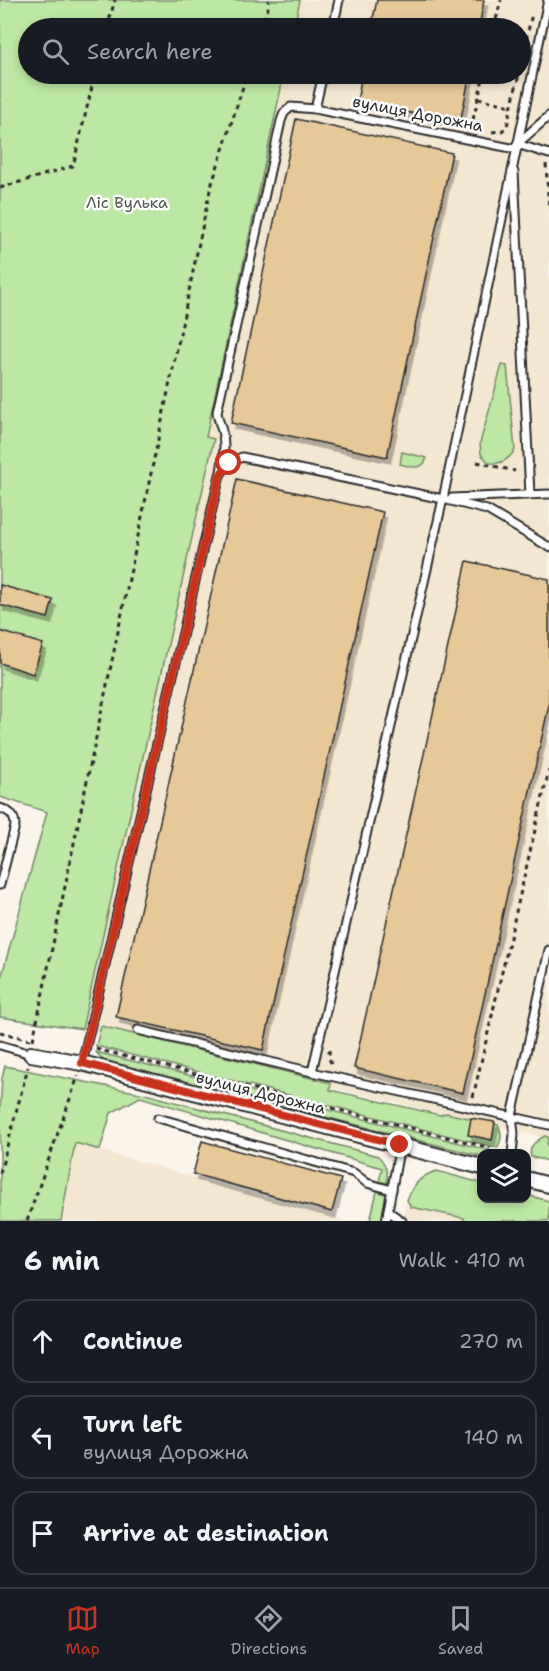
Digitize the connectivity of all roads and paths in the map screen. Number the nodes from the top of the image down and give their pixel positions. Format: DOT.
graph roads {
  1 [pos="115,0"];
  2 [pos="268,0"];
  3 [pos="339,0"];
  4 [pos="501,0"];
  5 [pos="548,0"];
  6 [pos="533,11"];
  7 [pos="110,18"];
  8 [pos="264,18"];
  9 [pos="335,18"];
  10 [pos="496,18"];
  11 [pos="531,19"];
  12 [pos="531,78"];
  13 [pos="92,84"];
  14 [pos="244,84"];
  15 [pos="321,84"];
  16 [pos="482,84"];
  17 [pos="516,84"];
  18 [pos="530,84"];
  19 [pos="478,98"];
  20 [pos="511,106"];
  21 [pos="315,109"];
  22 [pos="549,116"];
  23 [pos="471,129"];
  24 [pos="491,132"];
  25 [pos="516,147"];
  26 [pos="547,157"];
  27 [pos="514,160"];
  28 [pos="0,188"];
  29 [pos="548,192"];
  30 [pos="549,209"];
  31 [pos="477,462"];
  32 [pos="515,471"];
  33 [pos="220,475"];
  34 [pos="530,494"];
  35 [pos="549,494"];
  36 [pos="443,499"];
  37 [pos="549,547"];
  38 [pos="549,770"];
  39 [pos="0,808"];
  40 [pos="0,885"];
  41 [pos="549,950"];
  42 [pos="138,1030"];
  43 [pos="0,1032"];
  44 [pos="0,1045"];
  45 [pos="32,1047"];
  46 [pos="86,1047"];
  47 [pos="329,1050"];
  48 [pos="82,1063"];
  49 [pos="334,1067"];
  50 [pos="312,1072"];
  51 [pos="473,1097"];
  52 [pos="512,1116"];
  53 [pos="158,1118"];
  54 [pos="549,1125"];
  55 [pos="400,1145"];
  56 [pos="490,1148"];
  57 [pos="512,1149"];
  58 [pos="477,1166"];
  59 [pos="0,1173"];
  60 [pos="531,1180"];
  61 [pos="549,1185"];
  62 [pos="392,1190"];
  63 [pos="388,1211"];
  64 [pos="27,1221"];
  65 [pos="386,1221"];
  66 [pos="402,1221"];
  1 -- 7 [label="path"];
  2 -- 8 [label="path"];
  3 -- 9 [label="lane"];
  4 -- 10 [label="path"];
  5 -- 12 [label="lane"];
  6 -- 11 [label="path"];
  13 -- 28 [label="path"];
  14 -- 45 [label="path"];
  15 -- 21 [label="lane"];
  16 -- 19 [label="path"];
  17 -- 20 [label="path"];
  18 -- 25 [label="lane"];
  19 -- 20 [label="path"];
  19 -- 23 [label="path"];
  20 -- 24 [label="path"];
  21 -- 25 [label="lane, вулиця Дорожна"];
  21 -- 33 [label="lane, вулиця Дорожна"];
  22 -- 25 [label="lane"];
  25 -- 26 [label="lane, вулиця Дорожна"];
  25 -- 27 [label="lane"];
  26 -- 29 [label="path"];
  27 -- 34 [label="lane"];
  27 -- 36 [label="lane"];
  29 -- 30 [label="path"];
  31 -- 32 [label="path"];
  33 -- 36 [label="lane"];
  33 -- 46 [label="lane"];
  34 -- 35 [label="lane"];
  34 -- 36 [label="lane"];
  36 -- 37 [label="lane"];
  36 -- 50 [label="lane"];
  38 -- 51 [label="path"];
  39 -- 40 [label="lane"];
  41 -- 52 [label="lane"];
  42 -- 50 [label="lane"];
  43 -- 45 [label="path"];
  44 -- 45 [label="lane"];
  45 -- 48 [label="street, вулиця Дорожна"];
  45 -- 59 [label="path"];
  46 -- 48 [label="lane"];
  46 -- 56 [label="path"];
  47 -- 49 [label="path"];
  48 -- 55 [label="street, вулиця Дорожна"];
  48 -- 64 [label="path"];
  50 -- 52 [label="lane"];
  52 -- 54 [label="lane"];
  52 -- 57 [label="lane"];
  53 -- 62 [label="lane"];
  55 -- 58 [label="street, вулиця Дорожна"];
  55 -- 62 [label="lane"];
  60 -- 61 [label="street"];
  62 -- 63 [label="lane"];
  63 -- 65 [label="lane"];
  63 -- 66 [label="lane"];
}
